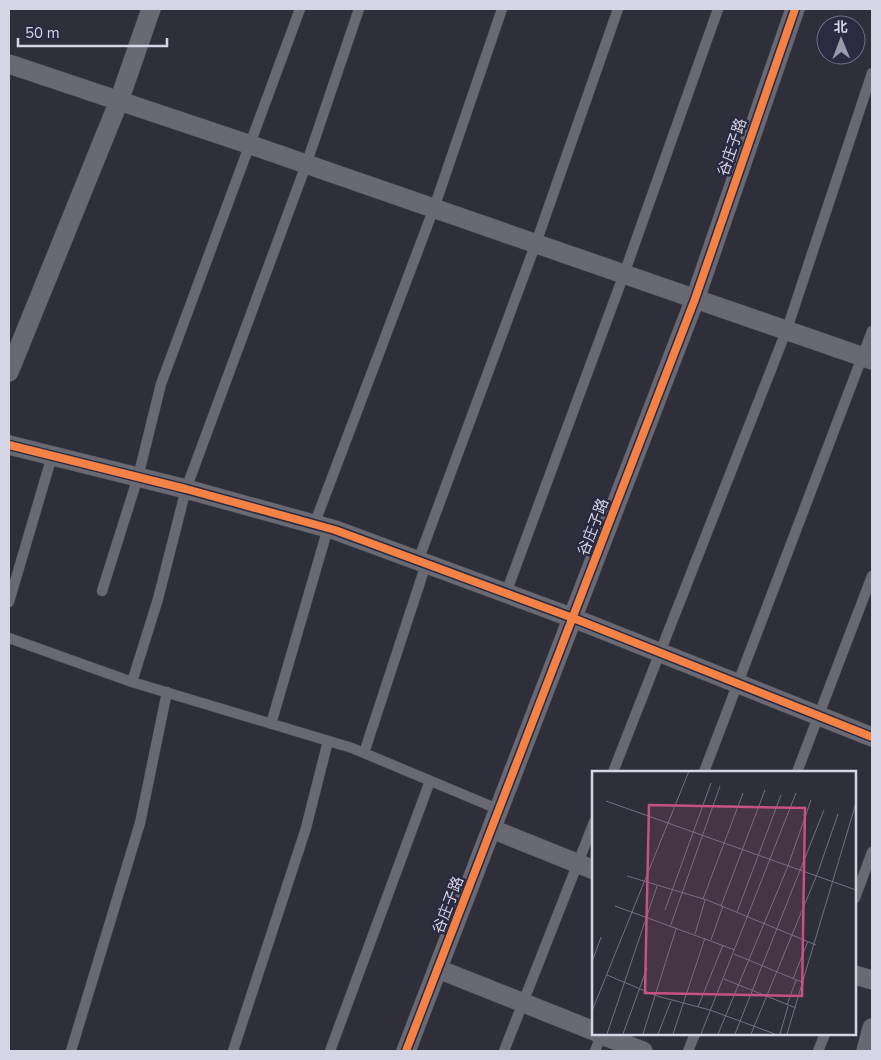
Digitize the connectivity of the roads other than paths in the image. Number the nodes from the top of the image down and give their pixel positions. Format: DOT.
graph roads {
  1 [pos="151,9"];
  2 [pos="300,9"];
  3 [pos="359,9"];
  4 [pos="502,9"];
  5 [pos="618,9"];
  6 [pos="718,9"];
  7 [pos="795,9"];
  8 [pos="9,64"];
  9 [pos="872,73"];
  10 [pos="119,102"];
  11 [pos="251,145"];
  12 [pos="306,165"];
  13 [pos="434,208"];
  14 [pos="536,243"];
  15 [pos="624,274"];
  16 [pos="695,299"];
  17 [pos="787,329"];
  18 [pos="872,331"];
  19 [pos="868,358"];
  20 [pos="9,372"];
  21 [pos="9,445"];
  22 [pos="52,456"];
  23 [pos="138,477"];
  24 [pos="186,489"];
  25 [pos="321,526"];
  26 [pos="422,562"];
  27 [pos="872,576"];
  28 [pos="102,591"];
  29 [pos="506,593"];
  30 [pos="9,602"];
  31 [pos="573,618"];
  32 [pos="9,638"];
  33 [pos="661,653"];
  34 [pos="132,682"];
  35 [pos="738,684"];
  36 [pos="167,692"];
  37 [pos="818,715"];
  38 [pos="271,724"];
  39 [pos="872,737"];
  40 [pos="328,741"];
  41 [pos="364,753"];
  42 [pos="613,771"];
  43 [pos="704,771"];
  44 [pos="796,771"];
  45 [pos="430,781"];
  46 [pos="500,810"];
  47 [pos="492,829"];
  48 [pos="592,832"];
  49 [pos="872,852"];
  50 [pos="585,866"];
  51 [pos="856,895"];
  52 [pos="438,969"];
  53 [pos="856,975"];
  54 [pos="872,980"];
  55 [pos="523,1003"];
  56 [pos="872,1028"];
  57 [pos="592,1034"];
  58 [pos="695,1035"];
  59 [pos="825,1035"];
  60 [pos="598,1037"];
  61 [pos="71,1051"];
  62 [pos="233,1051"];
  63 [pos="330,1051"];
  64 [pos="406,1051"];
  65 [pos="504,1051"];
  66 [pos="643,1051"];
  67 [pos="688,1051"];
  68 [pos="818,1051"];
  69 [pos="866,1051"];
  1 -- 10 [label="street"];
  2 -- 11 [label="lane"];
  3 -- 12 [label="lane"];
  4 -- 13 [label="lane"];
  5 -- 14 [label="lane"];
  6 -- 15 [label="lane"];
  7 -- 16 [label="street, 谷庄子路"];
  8 -- 10 [label="street"];
  9 -- 17 [label="lane"];
  10 -- 11 [label="street"];
  10 -- 20 [label="street"];
  11 -- 12 [label="street"];
  11 -- 23 [label="lane"];
  12 -- 13 [label="street"];
  12 -- 24 [label="lane"];
  13 -- 14 [label="street"];
  13 -- 25 [label="lane"];
  14 -- 15 [label="street"];
  14 -- 26 [label="lane"];
  15 -- 16 [label="street"];
  15 -- 29 [label="lane"];
  16 -- 17 [label="street"];
  16 -- 31 [label="street, 谷庄子路"];
  17 -- 19 [label="street"];
  17 -- 33 [label="lane"];
  18 -- 19 [label="lane"];
  19 -- 35 [label="lane"];
  21 -- 22 [label="street"];
  22 -- 23 [label="street"];
  22 -- 30 [label="lane"];
  23 -- 24 [label="street"];
  23 -- 28 [label="lane"];
  24 -- 25 [label="street"];
  24 -- 34 [label="lane"];
  25 -- 26 [label="street"];
  25 -- 38 [label="lane"];
  26 -- 29 [label="street"];
  26 -- 41 [label="lane"];
  27 -- 37 [label="lane"];
  29 -- 31 [label="street"];
  31 -- 33 [label="street"];
  31 -- 46 [label="street, 谷庄子路"];
  32 -- 34 [label="lane"];
  33 -- 35 [label="street"];
  33 -- 42 [label="lane"];
  34 -- 36 [label="lane"];
  35 -- 37 [label="street"];
  35 -- 43 [label="lane"];
  36 -- 38 [label="lane"];
  36 -- 61 [label="lane"];
  37 -- 39 [label="street"];
  37 -- 44 [label="lane"];
  38 -- 40 [label="lane"];
  40 -- 41 [label="lane"];
  40 -- 62 [label="lane"];
  41 -- 45 [label="lane"];
  45 -- 46 [label="lane"];
  45 -- 63 [label="lane"];
  46 -- 47 [label="street, 谷庄子路"];
  47 -- 50 [label="street"];
  47 -- 52 [label="street, 谷庄子路"];
  48 -- 50 [label="lane"];
  49 -- 51 [label="lane"];
  50 -- 55 [label="lane"];
  52 -- 55 [label="street"];
  52 -- 64 [label="street, 谷庄子路"];
  53 -- 54 [label="street"];
  55 -- 57 [label="street"];
  55 -- 65 [label="lane"];
  56 -- 69 [label="street"];
  58 -- 67 [label="lane"];
  59 -- 68 [label="lane"];
  60 -- 66 [label="street"];
}
